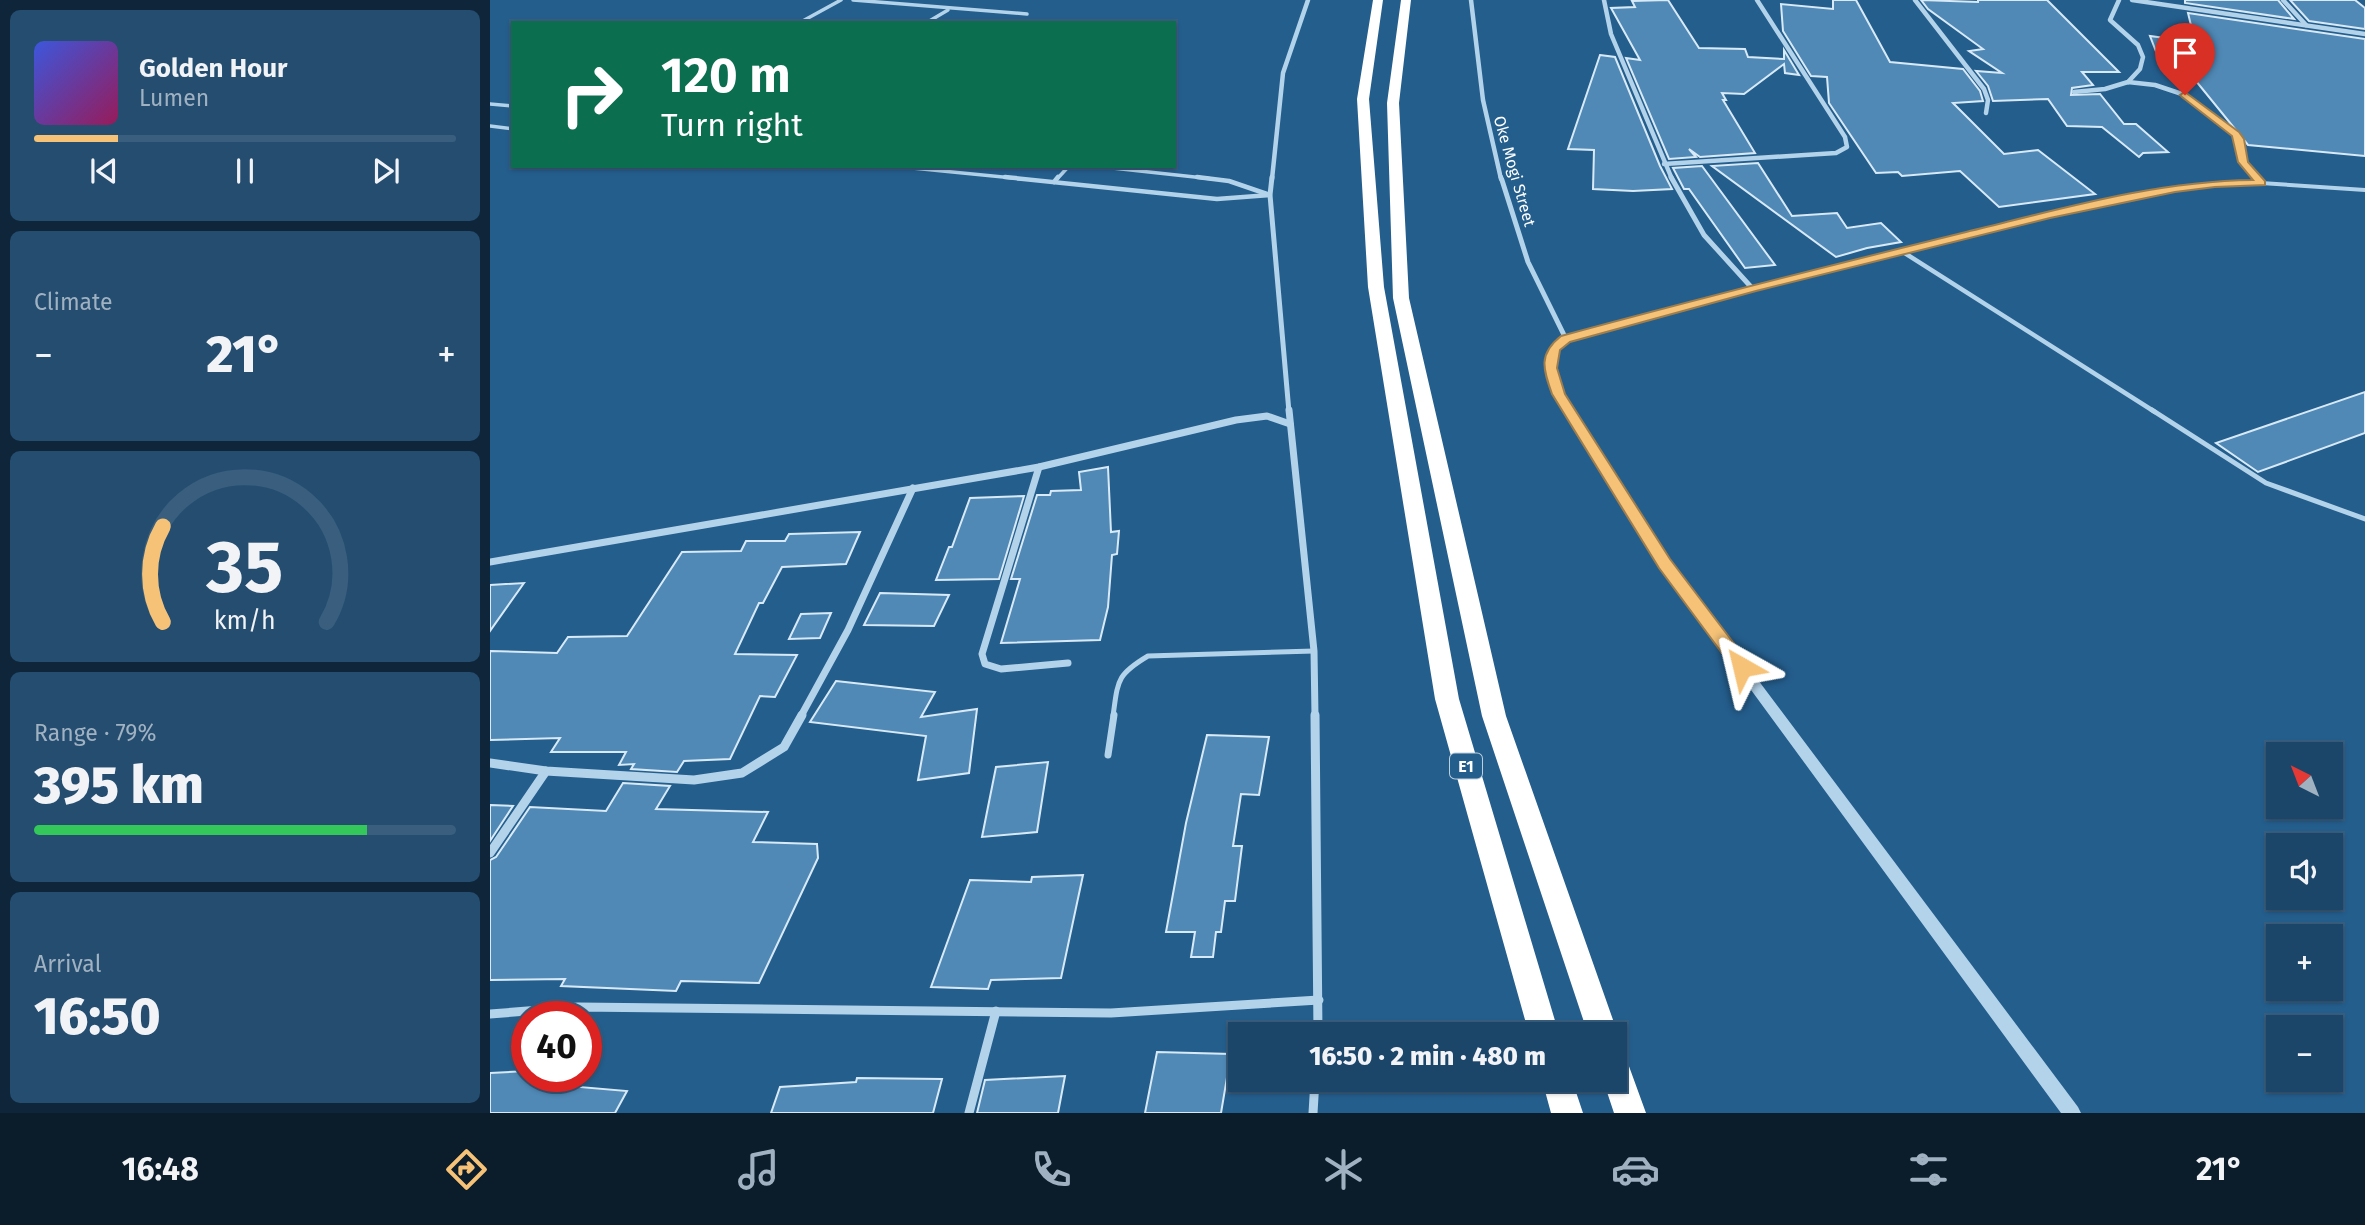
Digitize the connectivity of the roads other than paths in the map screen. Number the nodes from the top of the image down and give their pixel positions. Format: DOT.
graph roads {
  1 [pos="841,0"];
  2 [pos="853,0"];
  3 [pos="1308,0"];
  4 [pos="1378,0"];
  5 [pos="1406,0"];
  6 [pos="1471,0"];
  7 [pos="1604,0"];
  8 [pos="1757,0"];
  9 [pos="1915,0"];
  10 [pos="2119,0"];
  11 [pos="2132,0"];
  12 [pos="2283,0"];
  13 [pos="948,9"];
  14 [pos="1027,14"];
  15 [pos="803,21"];
  16 [pos="929,21"];
  17 [pos="2307,25"];
  18 [pos="2357,33"];
  19 [pos="2365,34"];
  20 [pos="2365,41"];
  21 [pos="2128,82"];
  22 [pos="2074,92"];
  23 [pos="490,104"];
  24 [pos="511,106"];
  25 [pos="1986,113"];
  26 [pos="490,126"];
  27 [pos="511,129"];
  28 [pos="1664,164"];
  29 [pos="912,168"];
  30 [pos="1067,168"];
  31 [pos="1112,168"];
  32 [pos="1054,182"];
  33 [pos="2261,183"];
  34 [pos="2365,190"];
  35 [pos="1270,195"];
  36 [pos="1903,252"];
  37 [pos="1752,288"];
  38 [pos="1566,339"];
  39 [pos="1290,424"];
  40 [pos="1039,467"];
  41 [pos="913,488"];
  42 [pos="2365,519"];
  43 [pos="490,562"];
  44 [pos="1314,651"];
  45 [pos="1068,663"];
  46 [pos="1108,755"];
  47 [pos="490,764"];
  48 [pos="546,771"];
  49 [pos="490,853"];
  50 [pos="1319,1000"];
  51 [pos="996,1011"];
  52 [pos="490,1014"];
  53 [pos="1318,1022"];
  54 [pos="1541,1022"];
  55 [pos="1599,1022"];
  56 [pos="1314,1092"];
  57 [pos="1561,1092"];
  58 [pos="1623,1092"];
  59 [pos="969,1113"];
  60 [pos="1313,1113"];
  61 [pos="1567,1113"];
  62 [pos="1630,1113"];
  63 [pos="2072,1113"];
  1 -- 15 [label="lane"];
  2 -- 13 [label="lane"];
  3 -- 35 [label="street"];
  4 -- 54 [label="highway, E1"];
  5 -- 55 [label="highway, E1"];
  6 -- 38 [label="street, Oke Mogi Street"];
  7 -- 28 [label="street"];
  8 -- 28 [label="street"];
  9 -- 25 [label="street"];
  10 -- 21 [label="street"];
  11 -- 17 [label="street"];
  12 -- 17 [label="street"];
  13 -- 14 [label="lane"];
  13 -- 16 [label="lane"];
  17 -- 18 [label="street"];
  18 -- 19 [label="street"];
  18 -- 20 [label="street"];
  21 -- 22 [label="street"];
  21 -- 33 [label="street"];
  23 -- 24 [label="lane"];
  26 -- 27 [label="lane"];
  28 -- 37 [label="street"];
  29 -- 32 [label="lane"];
  30 -- 32 [label="lane"];
  31 -- 35 [label="lane"];
  32 -- 35 [label="lane"];
  33 -- 34 [label="street"];
  33 -- 36 [label="street"];
  35 -- 39 [label="street"];
  36 -- 37 [label="street"];
  36 -- 42 [label="lane"];
  37 -- 38 [label="street"];
  38 -- 63 [label="street"];
  39 -- 40 [label="street"];
  39 -- 44 [label="street"];
  40 -- 41 [label="street"];
  40 -- 45 [label="street"];
  41 -- 43 [label="street"];
  41 -- 48 [label="street"];
  44 -- 46 [label="lane"];
  44 -- 50 [label="street"];
  47 -- 48 [label="street"];
  48 -- 49 [label="street"];
  50 -- 51 [label="street"];
  50 -- 53 [label="street"];
  51 -- 52 [label="street"];
  51 -- 59 [label="street"];
  56 -- 60 [label="street"];
  57 -- 61 [label="highway"];
  58 -- 62 [label="highway"];
}
